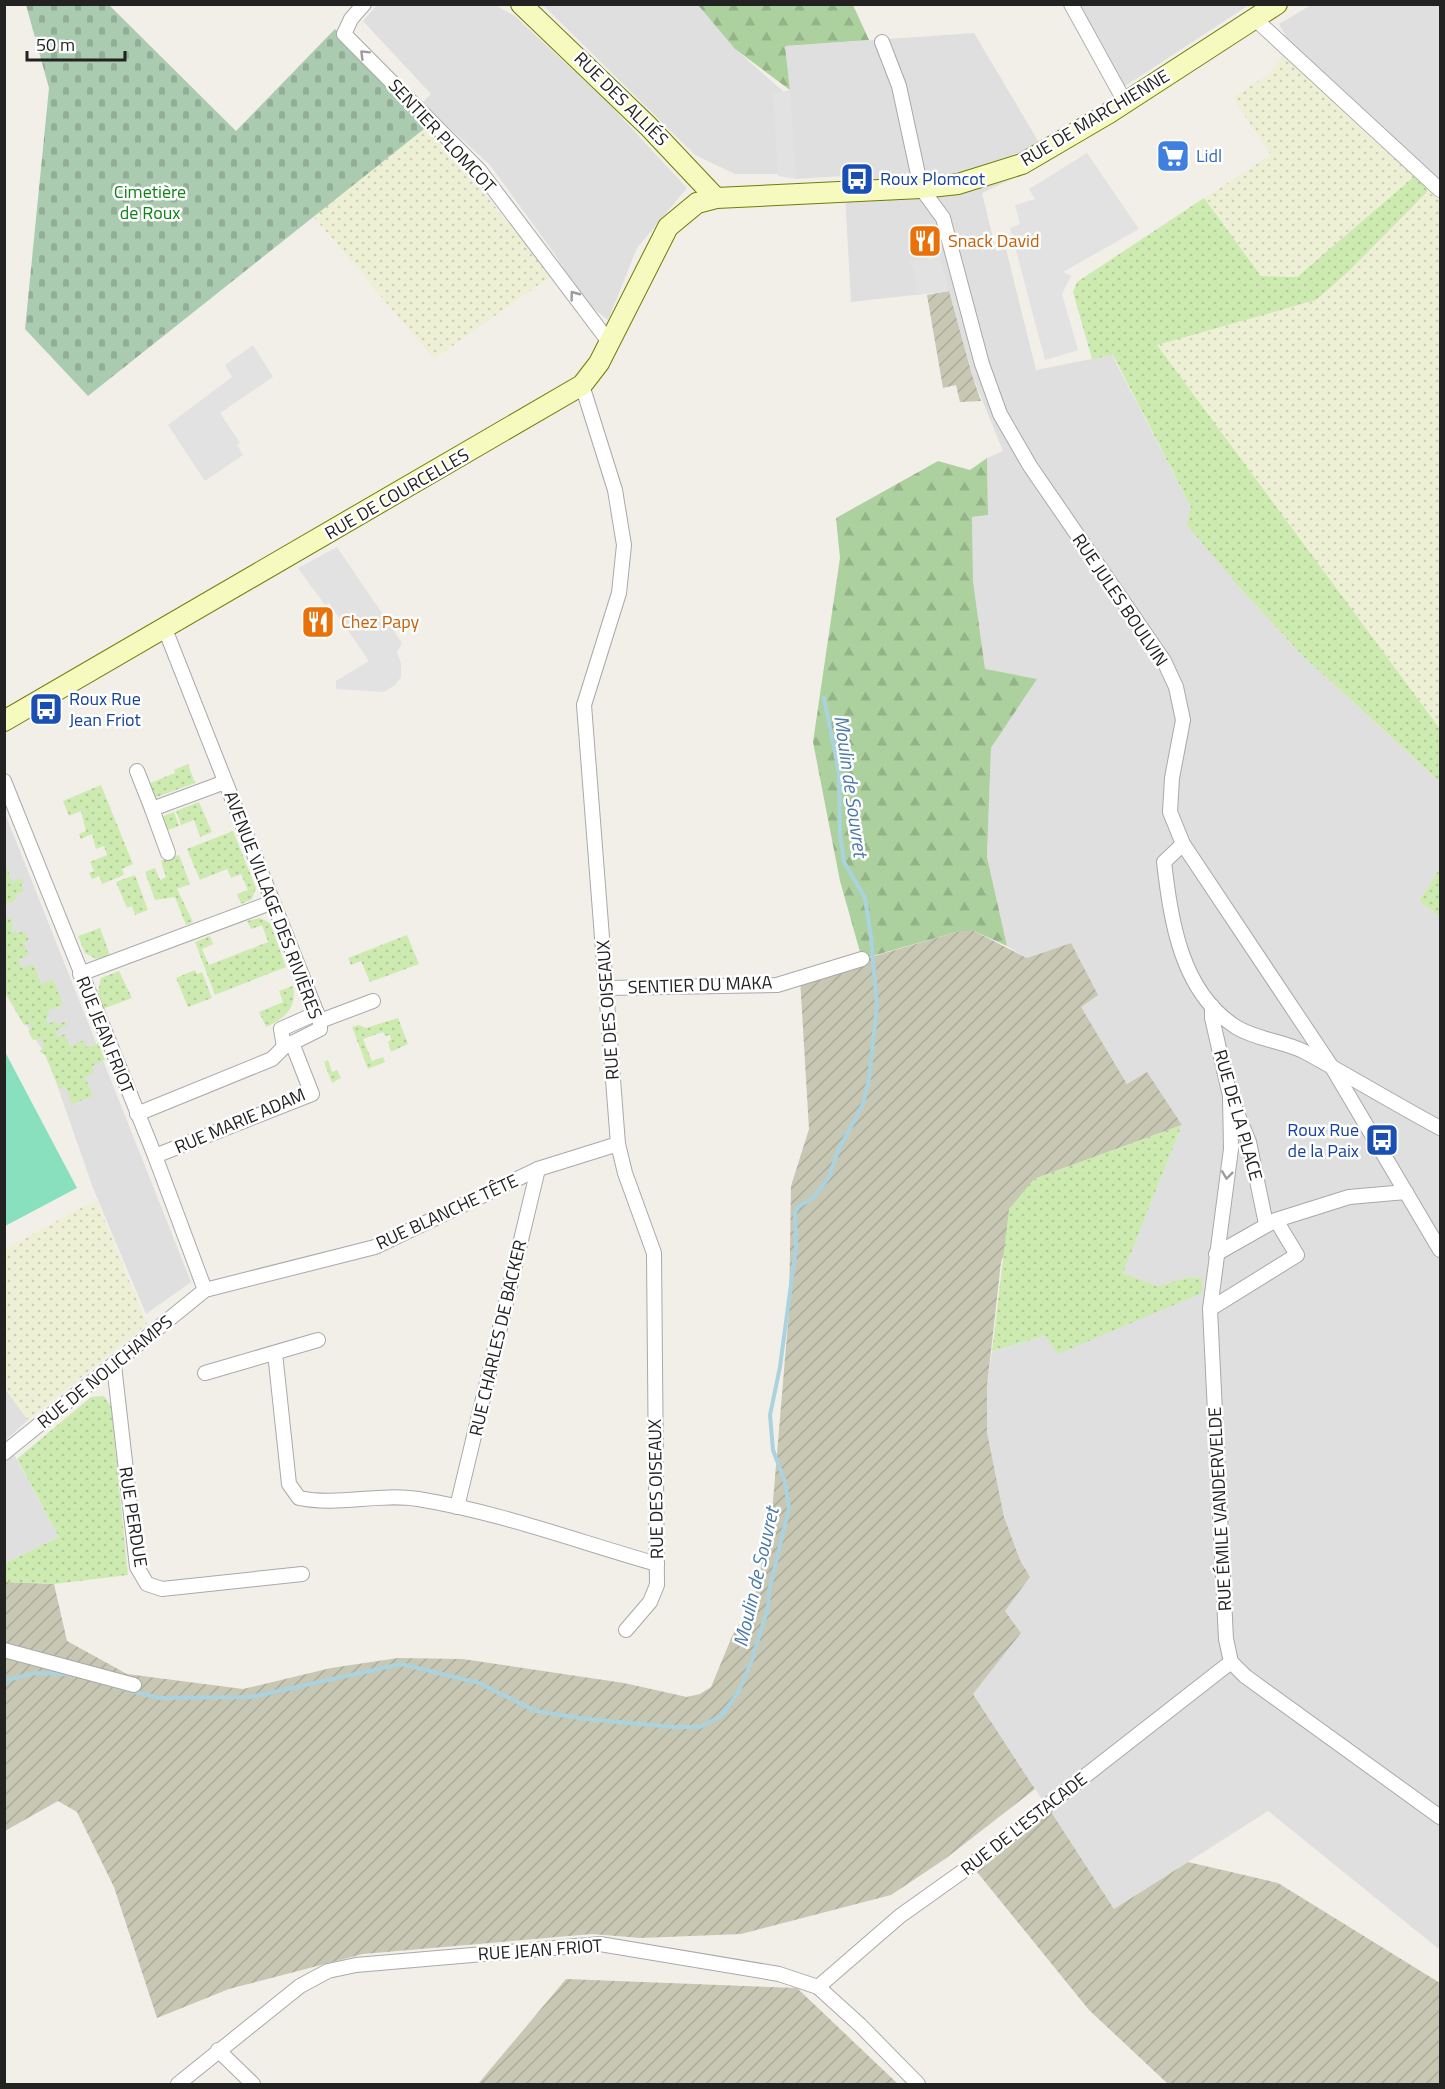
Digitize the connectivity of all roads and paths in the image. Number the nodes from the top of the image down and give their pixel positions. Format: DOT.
graph roads {
  1 [pos="364,4"];
  2 [pos="521,4"];
  3 [pos="1071,4"];
  4 [pos="1277,4"];
  5 [pos="1255,19"];
  6 [pos="882,42"];
  7 [pos="1125,102"];
  8 [pos="921,188"];
  9 [pos="1440,190"];
  10 [pos="717,198"];
  11 [pos="609,342"];
  12 [pos="582,385"];
  13 [pos="165,629"];
  14 [pos="4,721"];
  15 [pos="137,771"];
  16 [pos="4,781"];
  17 [pos="225,782"];
  18 [pos="152,809"];
  19 [pos="1183,844"];
  20 [pos="168,853"];
  21 [pos="273,902"];
  22 [pos="862,959"];
  23 [pos="80,974"];
  24 [pos="606,988"];
  25 [pos="373,1001"];
  26 [pos="1212,1006"];
  27 [pos="319,1021"];
  28 [pos="288,1045"];
  29 [pos="1333,1069"];
  30 [pos="1230,1096"];
  31 [pos="137,1114"];
  32 [pos="1440,1128"];
  33 [pos="618,1144"];
  34 [pos="154,1156"];
  35 [pos="538,1169"];
  36 [pos="1406,1192"];
  37 [pos="1271,1222"];
  38 [pos="1440,1250"];
  39 [pos="1216,1254"];
  40 [pos="205,1290"];
  41 [pos="1210,1309"];
  42 [pos="318,1340"];
  43 [pos="275,1353"];
  44 [pos="114,1365"];
  45 [pos="205,1373"];
  46 [pos="4,1453"];
  47 [pos="458,1507"];
  48 [pos="657,1564"];
  49 [pos="302,1574"];
  50 [pos="626,1630"];
  51 [pos="4,1650"];
  52 [pos="1231,1662"];
  53 [pos="134,1685"];
  54 [pos="1440,1817"];
  55 [pos="818,1987"];
  56 [pos="218,2050"];
  57 [pos="178,2085"];
  58 [pos="253,2085"];
  59 [pos="918,2085"];
  11 -- 1 [label="street, SENTIER PLOMCOT, one-way"];
  2 -- 10 [label="main road, RUE DES ALLIÉS"];
  3 -- 7 [label="street"];
  4 -- 5 [label="main road, RUE DE MARCHIENNE"];
  5 -- 7 [label="main road, RUE DE MARCHIENNE"];
  5 -- 9 [label="street"];
  6 -- 8 [label="street"];
  7 -- 8 [label="main road, RUE DE MARCHIENNE"];
  8 -- 10 [label="main road, RUE DE MARCHIENNE"];
  8 -- 19 [label="street, RUE JULES BOULVIN"];
  10 -- 11 [label="main road, RUE DE COURCELLES"];
  11 -- 12 [label="main road, RUE DE COURCELLES"];
  12 -- 13 [label="main road, RUE DE COURCELLES"];
  12 -- 24 [label="street, RUE DES OISEAUX"];
  13 -- 14 [label="main road, RUE DE COURCELLES"];
  13 -- 17 [label="street, AVENUE VILLAGE DES RIVIÈRES"];
  15 -- 18 [label="street"];
  16 -- 23 [label="street, RUE JEAN FRIOT"];
  17 -- 18 [label="street, AVENUE VILLAGE DES RIVIÈRES"];
  17 -- 21 [label="street, AVENUE VILLAGE DES RIVIÈRES"];
  18 -- 20 [label="street"];
  19 -- 26 [label="street"];
  19 -- 29 [label="street, RUE JULES BOULVIN"];
  21 -- 23 [label="street"];
  21 -- 27 [label="street, AVENUE VILLAGE DES RIVIÈRES"];
  22 -- 24 [label="street, SENTIER DU MAKA"];
  23 -- 31 [label="street, RUE JEAN FRIOT"];
  24 -- 33 [label="street, RUE DES OISEAUX"];
  25 -- 27 [label="street"];
  26 -- 29 [label="street"];
  26 -- 30 [label="street, RUE DE LA PLACE"];
  27 -- 28 [label="street"];
  28 -- 31 [label="street"];
  28 -- 34 [label="street, RUE MARIE ADAM"];
  29 -- 32 [label="street"];
  29 -- 36 [label="street, RUE JULES BOULVIN"];
  30 -- 37 [label="street, RUE DE LA PLACE"];
  30 -- 39 [label="street, RUE ÉMILE VANDERVELDE, one-way"];
  31 -- 34 [label="street, RUE JEAN FRIOT"];
  33 -- 35 [label="street, RUE BLANCHE TÊTE"];
  33 -- 48 [label="street, RUE DES OISEAUX"];
  34 -- 40 [label="street, RUE JEAN FRIOT"];
  35 -- 40 [label="street, RUE BLANCHE TÊTE"];
  35 -- 47 [label="street, RUE CHARLES DE BACKER"];
  36 -- 37 [label="street"];
  36 -- 38 [label="street, RUE JULES BOULVIN"];
  37 -- 39 [label="street"];
  37 -- 41 [label="street, RUE DE LA PLACE"];
  39 -- 41 [label="street, RUE ÉMILE VANDERVELDE"];
  40 -- 44 [label="street, RUE DE NOLICHAMPS"];
  41 -- 52 [label="street, RUE ÉMILE VANDERVELDE"];
  42 -- 43 [label="street"];
  43 -- 45 [label="street"];
  43 -- 47 [label="street"];
  44 -- 46 [label="street, RUE DE NOLICHAMPS"];
  44 -- 49 [label="street, RUE PERDUE"];
  47 -- 48 [label="street"];
  48 -- 50 [label="street, RUE DES OISEAUX"];
  51 -- 53 [label="street"];
  52 -- 54 [label="street"];
  52 -- 55 [label="street, RUE DE L'ESTACADE"];
  55 -- 56 [label="street, RUE JEAN FRIOT"];
  55 -- 59 [label="street, RUE JEAN FRIOT"];
  56 -- 57 [label="street, RUE JEAN FRIOT"];
  56 -- 58 [label="street"];
}
